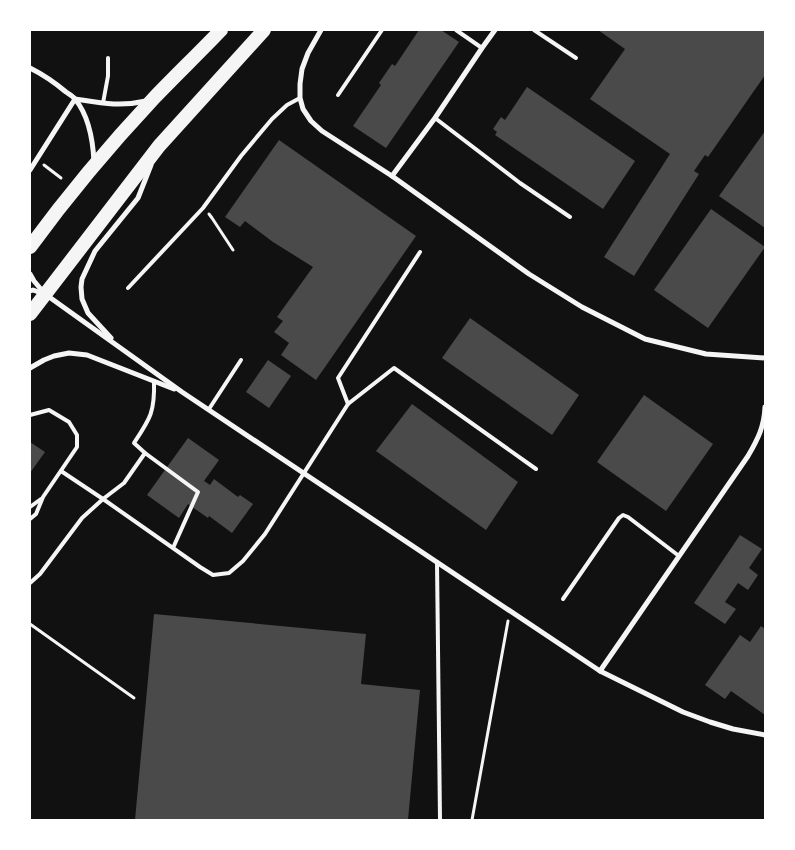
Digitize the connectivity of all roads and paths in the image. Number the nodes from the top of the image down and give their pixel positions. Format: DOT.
graph roads {
  1 [pos="221,30"];
  2 [pos="264,30"];
  3 [pos="321,30"];
  4 [pos="382,30"];
  5 [pos="456,30"];
  6 [pos="495,30"];
  7 [pos="534,30"];
  8 [pos="482,48"];
  9 [pos="108,58"];
  10 [pos="576,58"];
  11 [pos="30,68"];
  12 [pos="338,94"];
  13 [pos="300,98"];
  14 [pos="75,99"];
  15 [pos="153,99"];
  16 [pos="102,104"];
  17 [pos="435,118"];
  18 [pos="159,146"];
  19 [pos="43,165"];
  20 [pos="94,165"];
  21 [pos="30,170"];
  22 [pos="392,176"];
  23 [pos="62,178"];
  24 [pos="203,208"];
  25 [pos="570,217"];
  26 [pos="40,234"];
  27 [pos="30,247"];
  28 [pos="233,250"];
  29 [pos="420,252"];
  30 [pos="30,254"];
  31 [pos="30,274"];
  32 [pos="128,288"];
  33 [pos="30,291"];
  34 [pos="45,294"];
  35 [pos="30,314"];
  36 [pos="120,348"];
  37 [pos="765,358"];
  38 [pos="241,360"];
  39 [pos="30,368"];
  40 [pos="154,381"];
  41 [pos="182,392"];
  42 [pos="348,404"];
  43 [pos="765,407"];
  44 [pos="209,409"];
  45 [pos="30,415"];
  46 [pos="145,452"];
  47 [pos="536,469"];
  48 [pos="61,471"];
  49 [pos="304,474"];
  50 [pos="43,497"];
  51 [pos="103,499"];
  52 [pos="30,507"];
  53 [pos="30,519"];
  54 [pos="173,548"];
  55 [pos="679,556"];
  56 [pos="438,562"];
  57 [pos="30,583"];
  58 [pos="564,599"];
  59 [pos="510,610"];
  60 [pos="30,624"];
  61 [pos="600,671"];
  62 [pos="134,698"];
  63 [pos="765,735"];
  64 [pos="440,820"];
  65 [pos="472,820"];
  1 -- 15 [label="highway"];
  2 -- 18 [label="highway"];
  3 -- 13 [label="street"];
  4 -- 12 [label="lane"];
  5 -- 8 [label="lane"];
  6 -- 8 [label="street"];
  7 -- 10 [label="lane"];
  8 -- 17 [label="street"];
  9 -- 16 [label="lane"];
  11 -- 14 [label="street"];
  13 -- 22 [label="street"];
  13 -- 24 [label="lane"];
  14 -- 16 [label="street"];
  14 -- 20 [label="street"];
  14 -- 21 [label="street"];
  15 -- 16 [label="street"];
  15 -- 20 [label="highway"];
  17 -- 22 [label="street"];
  17 -- 25 [label="lane"];
  18 -- 34 [label="highway"];
  18 -- 36 [label="street"];
  19 -- 23 [label="path"];
  20 -- 26 [label="highway"];
  22 -- 37 [label="street"];
  24 -- 28 [label="path"];
  24 -- 32 [label="lane"];
  26 -- 27 [label="highway"];
  26 -- 30 [label="street"];
  29 -- 42 [label="lane"];
  31 -- 34 [label="street"];
  33 -- 34 [label="street"];
  34 -- 35 [label="highway"];
  34 -- 36 [label="street"];
  36 -- 41 [label="street"];
  38 -- 44 [label="lane"];
  39 -- 40 [label="street"];
  40 -- 41 [label="street"];
  40 -- 46 [label="lane"];
  41 -- 44 [label="street"];
  42 -- 47 [label="lane"];
  42 -- 49 [label="lane"];
  43 -- 55 [label="street"];
  44 -- 49 [label="street"];
  45 -- 48 [label="lane"];
  46 -- 51 [label="lane"];
  46 -- 54 [label="lane"];
  48 -- 50 [label="lane"];
  48 -- 51 [label="lane"];
  49 -- 54 [label="lane"];
  49 -- 56 [label="street"];
  50 -- 52 [label="lane"];
  50 -- 53 [label="lane"];
  51 -- 54 [label="lane"];
  51 -- 57 [label="lane"];
  55 -- 58 [label="lane"];
  55 -- 61 [label="street"];
  56 -- 59 [label="street"];
  56 -- 64 [label="lane"];
  59 -- 61 [label="street"];
  59 -- 65 [label="path"];
  60 -- 62 [label="path"];
  61 -- 63 [label="street"];
}
